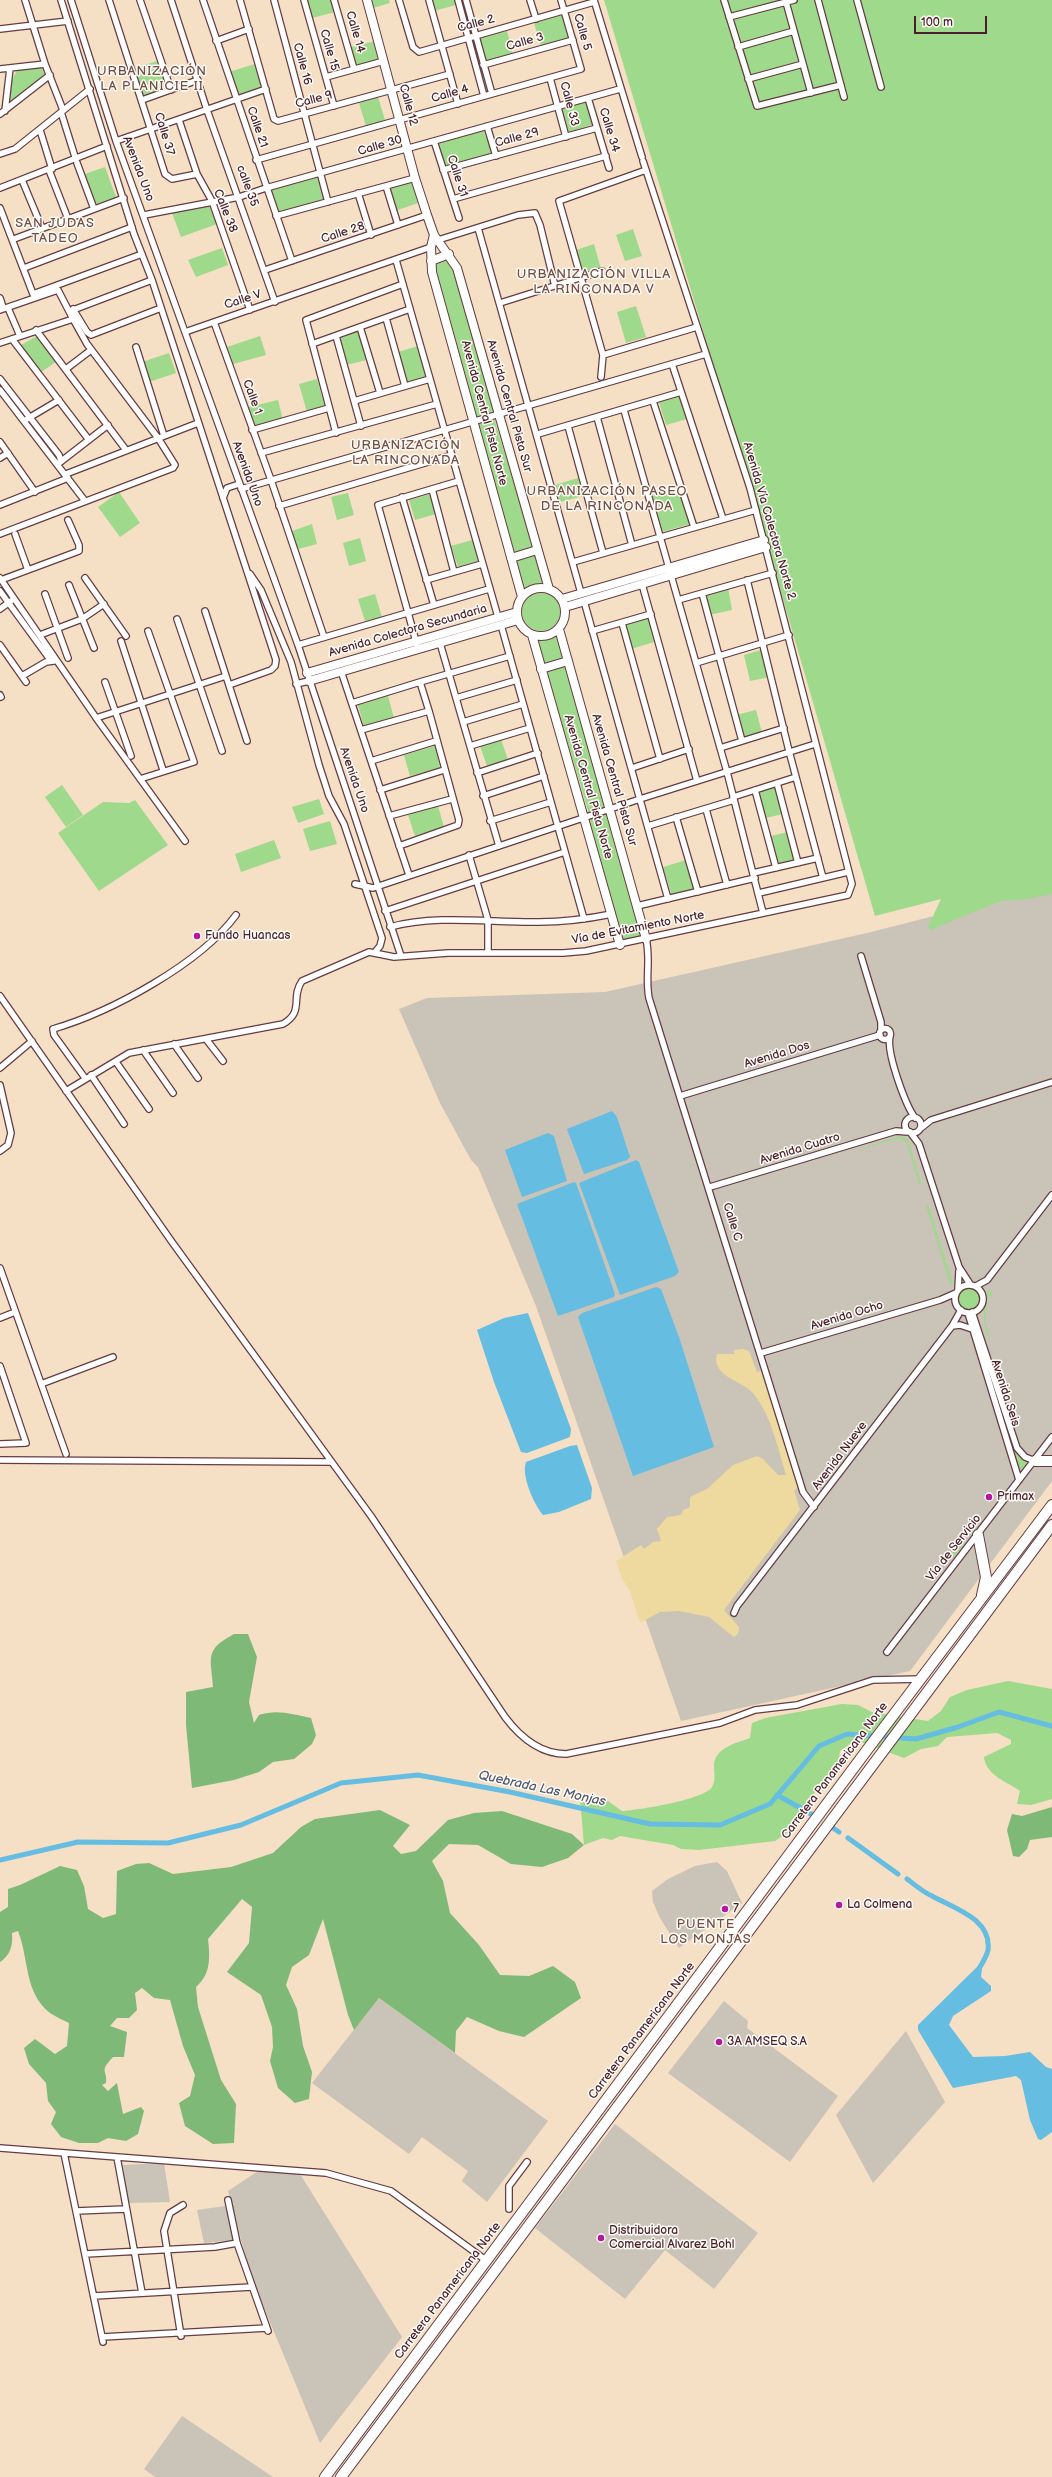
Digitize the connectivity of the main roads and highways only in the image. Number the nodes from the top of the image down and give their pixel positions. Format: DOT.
graph roads {
  1 [pos="1035,1461"];
  2 [pos="1052,1461"];
  3 [pos="1052,1505"];
  4 [pos="1052,1525"];
  5 [pos="978,1535"];
  6 [pos="982,1599"];
  7 [pos="795,1848"];
  8 [pos="800,1863"];
  9 [pos="496,2248"];
  10 [pos="506,2255"];
  11 [pos="325,2477"];
  12 [pos="341,2477"];
  1 -- 2 [label="highway"];
  3 -- 6 [label="highway, Carretera Panamericana Norte"];
  4 -- 8 [label="highway, Carretera Panamericana Norte"];
  5 -- 6 [label="highway"];
  6 -- 7 [label="highway, Carretera Panamericana Norte"];
  7 -- 8 [label="highway"];
  7 -- 9 [label="highway, Carretera Panamericana Norte"];
  8 -- 10 [label="highway, Carretera Panamericana Norte"];
  9 -- 10 [label="highway"];
  9 -- 11 [label="highway, Carretera Panamericana Norte"];
  10 -- 12 [label="highway, Carretera Panamericana Norte"];
}
